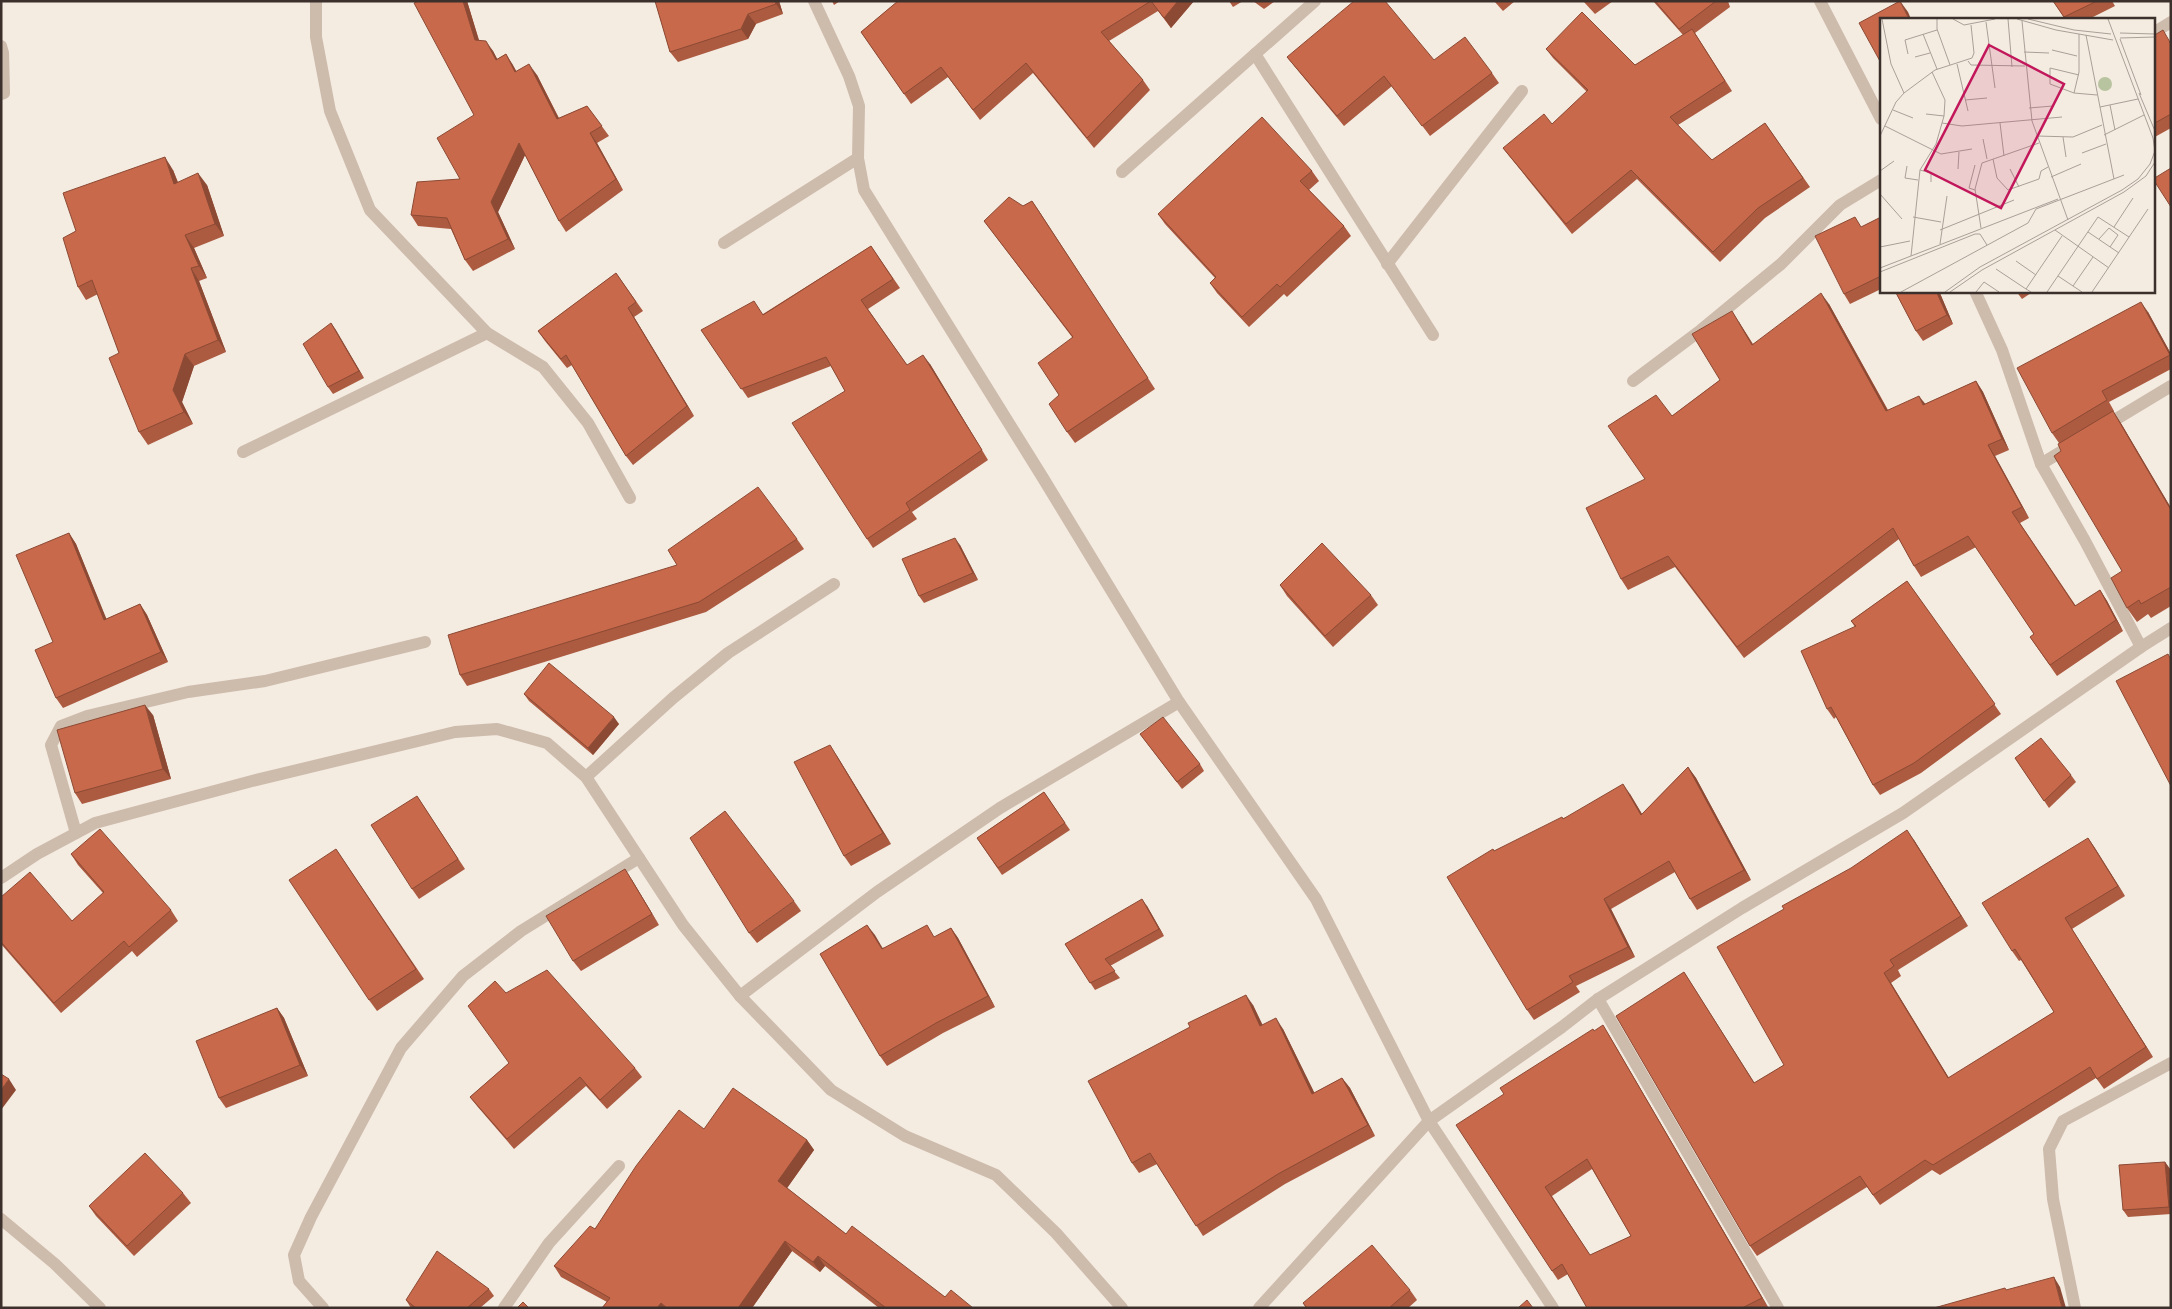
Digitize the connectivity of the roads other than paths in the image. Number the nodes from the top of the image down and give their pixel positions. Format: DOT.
graph roads {
  1 [pos="316,1"];
  2 [pos="814,1"];
  3 [pos="1315,1"];
  4 [pos="1820,1"];
  5 [pos="2171,22"];
  6 [pos="2154,32"];
  7 [pos="1,46"];
  8 [pos="1255,54"];
  9 [pos="1522,91"];
  10 [pos="1,94"];
  11 [pos="1880,117"];
  12 [pos="858,158"];
  13 [pos="1122,172"];
  14 [pos="1880,181"];
  15 [pos="724,243"];
  16 [pos="1387,264"];
  17 [pos="1975,292"];
  18 [pos="487,333"];
  19 [pos="1433,335"];
  20 [pos="1633,381"];
  21 [pos="2171,386"];
  22 [pos="243,452"];
  23 [pos="2041,464"];
  24 [pos="630,498"];
  25 [pos="834,584"];
  26 [pos="2171,628"];
  27 [pos="425,642"];
  28 [pos="2141,647"];
  29 [pos="1179,702"];
  30 [pos="586,777"];
  31 [pos="76,833"];
  32 [pos="639,858"];
  33 [pos="1,878"];
  34 [pos="740,996"];
  35 [pos="1598,999"];
  36 [pos="2171,1063"];
  37 [pos="1429,1121"];
  38 [pos="619,1166"];
  39 [pos="1,1219"];
  40 [pos="100,1308"];
  41 [pos="323,1308"];
  42 [pos="504,1308"];
  43 [pos="1122,1308"];
  44 [pos="1259,1308"];
  45 [pos="1553,1308"];
  46 [pos="1778,1308"];
  47 [pos="2075,1308"];
  1 -- 18 [label="street"];
  2 -- 12 [label="street"];
  3 -- 8 [label="street"];
  4 -- 11 [label="street"];
  5 -- 6 [label="street"];
  7 -- 10 [label="street"];
  8 -- 13 [label="street"];
  8 -- 16 [label="street"];
  9 -- 16 [label="street"];
  12 -- 15 [label="street"];
  12 -- 29 [label="street"];
  14 -- 20 [label="street"];
  16 -- 19 [label="street"];
  17 -- 23 [label="street"];
  18 -- 22 [label="street"];
  18 -- 24 [label="street"];
  21 -- 23 [label="street"];
  23 -- 28 [label="street"];
  25 -- 30 [label="street"];
  26 -- 28 [label="street"];
  27 -- 31 [label="street"];
  28 -- 35 [label="street"];
  29 -- 34 [label="street"];
  29 -- 37 [label="street"];
  30 -- 31 [label="street"];
  30 -- 32 [label="street"];
  31 -- 33 [label="street"];
  32 -- 34 [label="street"];
  32 -- 41 [label="street"];
  34 -- 43 [label="street"];
  35 -- 37 [label="street"];
  35 -- 46 [label="street"];
  36 -- 47 [label="street"];
  37 -- 44 [label="street"];
  37 -- 45 [label="street"];
  38 -- 42 [label="street"];
  39 -- 40 [label="street"];
}
